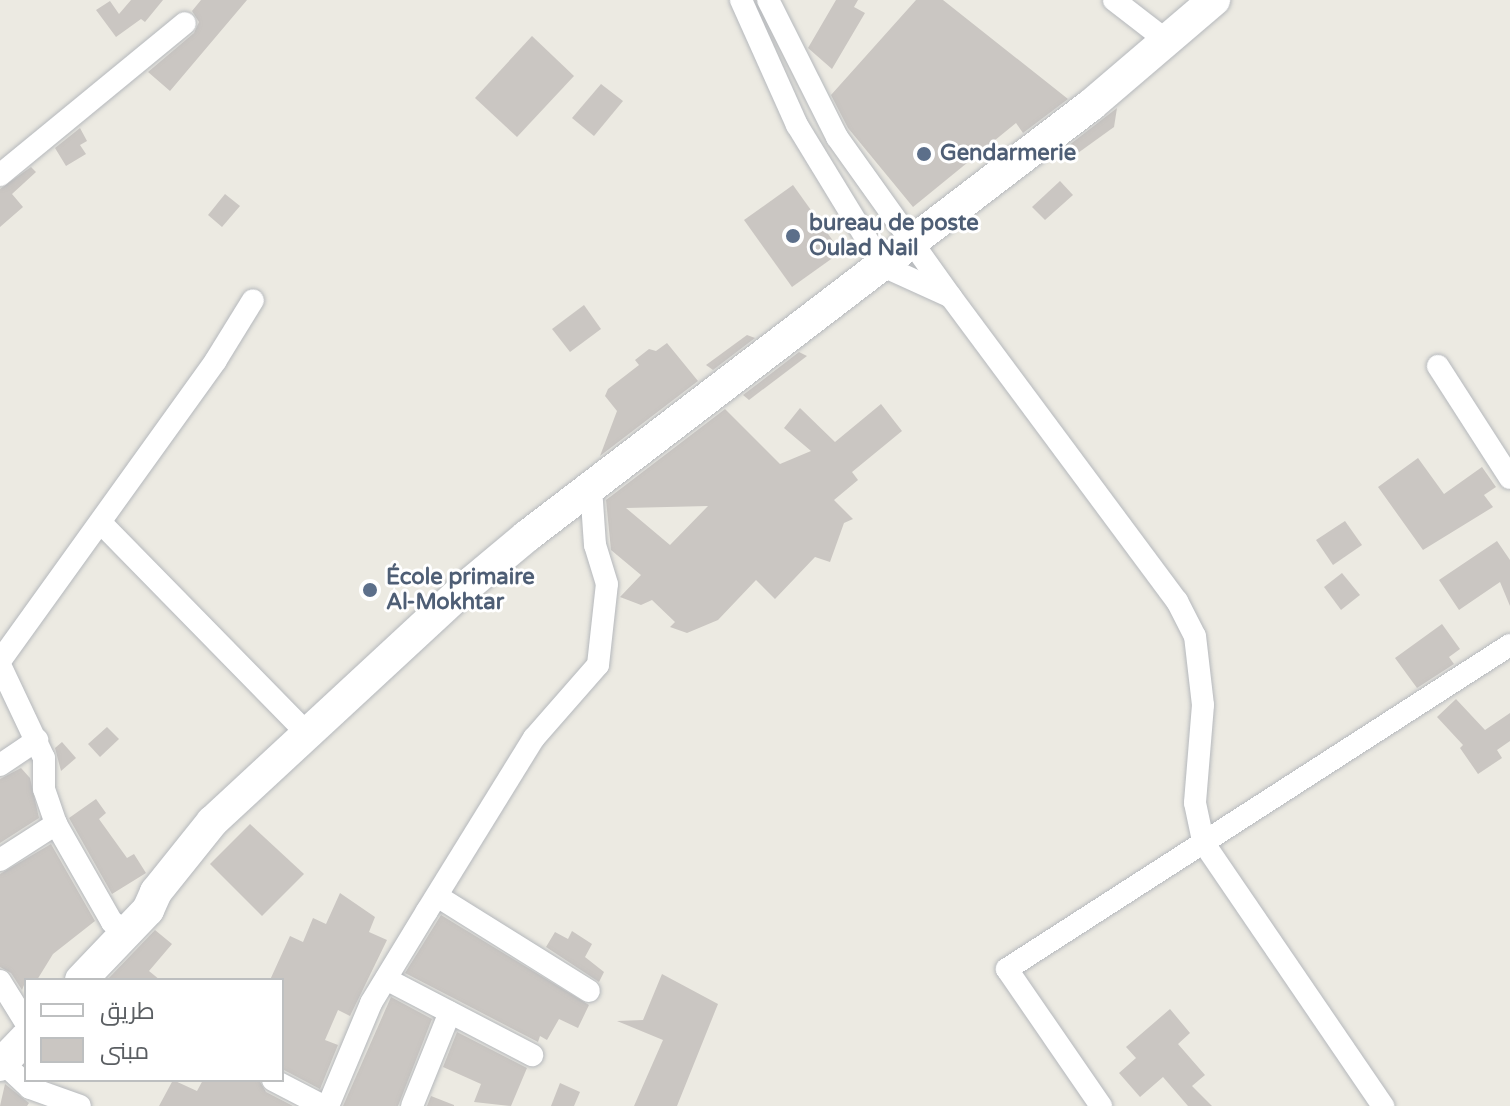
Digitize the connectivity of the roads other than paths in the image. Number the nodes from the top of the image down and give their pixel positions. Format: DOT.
graph roads {
  1 [pos="741,0"];
  2 [pos="768,0"];
  3 [pos="1114,0"];
  4 [pos="1214,0"];
  5 [pos="185,23"];
  6 [pos="1167,41"];
  7 [pos="0,175"];
  8 [pos="914,241"];
  9 [pos="883,266"];
  10 [pos="951,297"];
  11 [pos="253,300"];
  12 [pos="1438,366"];
  13 [pos="1510,478"];
  14 [pos="591,488"];
  15 [pos="102,524"];
  16 [pos="1510,645"];
  17 [pos="0,663"];
  18 [pos="308,734"];
  19 [pos="37,740"];
  20 [pos="0,765"];
  21 [pos="56,824"];
  22 [pos="1203,842"];
  23 [pos="0,860"];
  24 [pos="437,896"];
  25 [pos="120,926"];
  26 [pos="59,978"];
  27 [pos="82,978"];
  28 [pos="386,979"];
  29 [pos="0,981"];
  30 [pos="589,991"];
  31 [pos="450,1012"];
  32 [pos="15,1037"];
  33 [pos="532,1055"];
  34 [pos="24,1068"];
  35 [pos="28,1082"];
  36 [pos="277,1082"];
  37 [pos="80,1106"];
  38 [pos="325,1106"];
  39 [pos="412,1106"];
  40 [pos="1101,1106"];
  41 [pos="1383,1106"];
  1 -- 9 [label="street"];
  2 -- 8 [label="street"];
  3 -- 6 [label="street"];
  4 -- 6 [label="main road"];
  5 -- 7 [label="street"];
  6 -- 8 [label="main road"];
  8 -- 9 [label="main road"];
  8 -- 10 [label="street"];
  9 -- 10 [label="street"];
  9 -- 14 [label="main road"];
  10 -- 22 [label="street"];
  11 -- 15 [label="street"];
  12 -- 13 [label="street"];
  14 -- 18 [label="main road"];
  14 -- 24 [label="street"];
  15 -- 17 [label="street"];
  15 -- 18 [label="street"];
  16 -- 22 [label="street"];
  17 -- 19 [label="street"];
  18 -- 25 [label="main road"];
  19 -- 20 [label="street"];
  19 -- 21 [label="street"];
  21 -- 23 [label="street"];
  21 -- 25 [label="street"];
  22 -- 40 [label="street"];
  22 -- 41 [label="street"];
  24 -- 28 [label="street"];
  24 -- 30 [label="street"];
  25 -- 26 [label="main road"];
  25 -- 27 [label="main road"];
  28 -- 31 [label="street"];
  28 -- 38 [label="street"];
  29 -- 32 [label="street"];
  31 -- 33 [label="street"];
  31 -- 39 [label="street"];
  32 -- 34 [label="street"];
  35 -- 37 [label="street"];
  36 -- 38 [label="street"];
}
